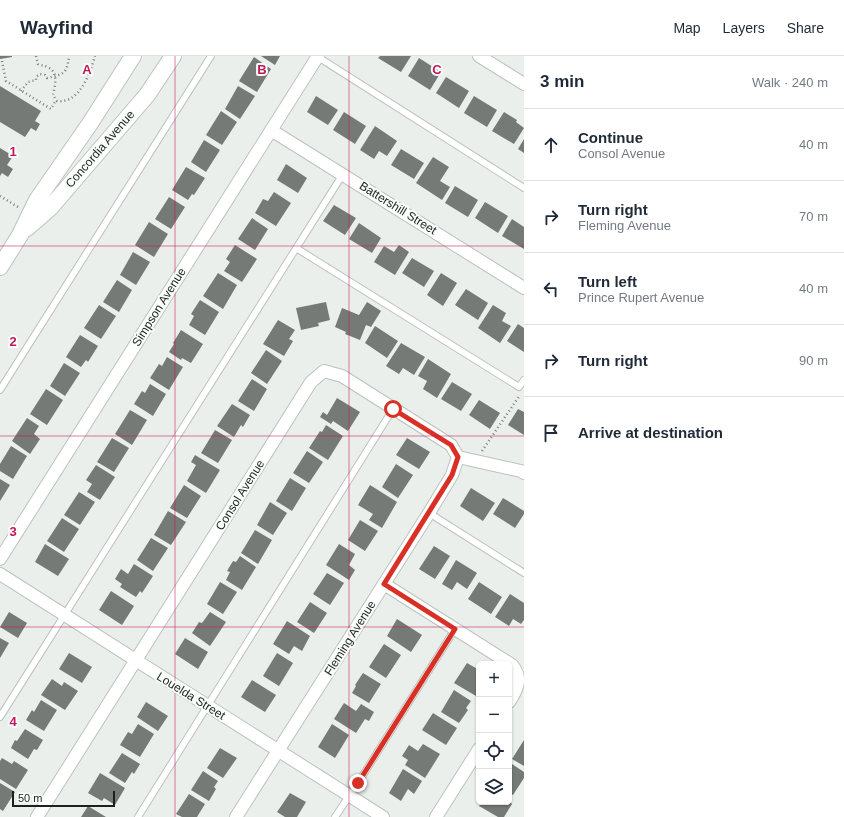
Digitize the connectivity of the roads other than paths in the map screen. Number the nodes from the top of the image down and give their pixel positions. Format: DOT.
graph roads {
  1 [pos="133,56"];
  2 [pos="173,56"];
  3 [pos="211,56"];
  4 [pos="479,56"];
  5 [pos="318,57"];
  6 [pos="524,84"];
  7 [pos="271,130"];
  8 [pos="343,174"];
  9 [pos="524,188"];
  10 [pos="20,235"];
  11 [pos="296,248"];
  12 [pos="0,267"];
  13 [pos="524,288"];
  14 [pos="524,380"];
  15 [pos="0,390"];
  16 [pos="393,409"];
  17 [pos="458,457"];
  18 [pos="524,473"];
  19 [pos="428,513"];
  20 [pos="0,559"];
  21 [pos="524,573"];
  22 [pos="0,574"];
  23 [pos="384,584"];
  24 [pos="65,615"];
  25 [pos="455,629"];
  26 [pos="136,661"];
  27 [pos="512,698"];
  28 [pos="208,706"];
  29 [pos="0,717"];
  30 [pos="278,751"];
  31 [pos="476,755"];
  32 [pos="349,796"];
  33 [pos="37,817"];
  34 [pos="138,817"];
  35 [pos="236,817"];
  36 [pos="335,817"];
  37 [pos="383,817"];
  38 [pos="436,817"];
  1 -- 10 [label="main road, Concordia Avenue"];
  2 -- 10 [label="main road, Concordia Avenue"];
  3 -- 15 [label="lane"];
  4 -- 6 [label="street"];
  5 -- 7 [label="street, Simpson Avenue"];
  5 -- 9 [label="lane"];
  7 -- 8 [label="street, Battershill Street"];
  7 -- 20 [label="street, Simpson Avenue"];
  8 -- 11 [label="lane"];
  8 -- 13 [label="street, Battershill Street"];
  10 -- 12 [label="main road, Concordia Avenue"];
  11 -- 14 [label="lane"];
  11 -- 24 [label="lane"];
  16 -- 17 [label="street, Consol Avenue"];
  16 -- 26 [label="street, Consol Avenue"];
  16 -- 28 [label="lane"];
  17 -- 18 [label="street"];
  17 -- 19 [label="street, Fleming Avenue"];
  19 -- 21 [label="lane"];
  19 -- 23 [label="street, Fleming Avenue"];
  22 -- 24 [label="street, Louelda Street"];
  23 -- 25 [label="street"];
  23 -- 30 [label="street, Fleming Avenue"];
  24 -- 26 [label="street, Louelda Street"];
  24 -- 29 [label="lane"];
  25 -- 27 [label="street"];
  25 -- 32 [label="lane"];
  26 -- 28 [label="street, Louelda Street"];
  26 -- 33 [label="street, Consol Avenue"];
  28 -- 30 [label="street, Louelda Street"];
  28 -- 34 [label="lane"];
  30 -- 32 [label="street, Louelda Street"];
  30 -- 35 [label="street, Fleming Avenue"];
  31 -- 38 [label="street"];
  32 -- 36 [label="lane"];
  32 -- 37 [label="street, Louelda Street"];
}
